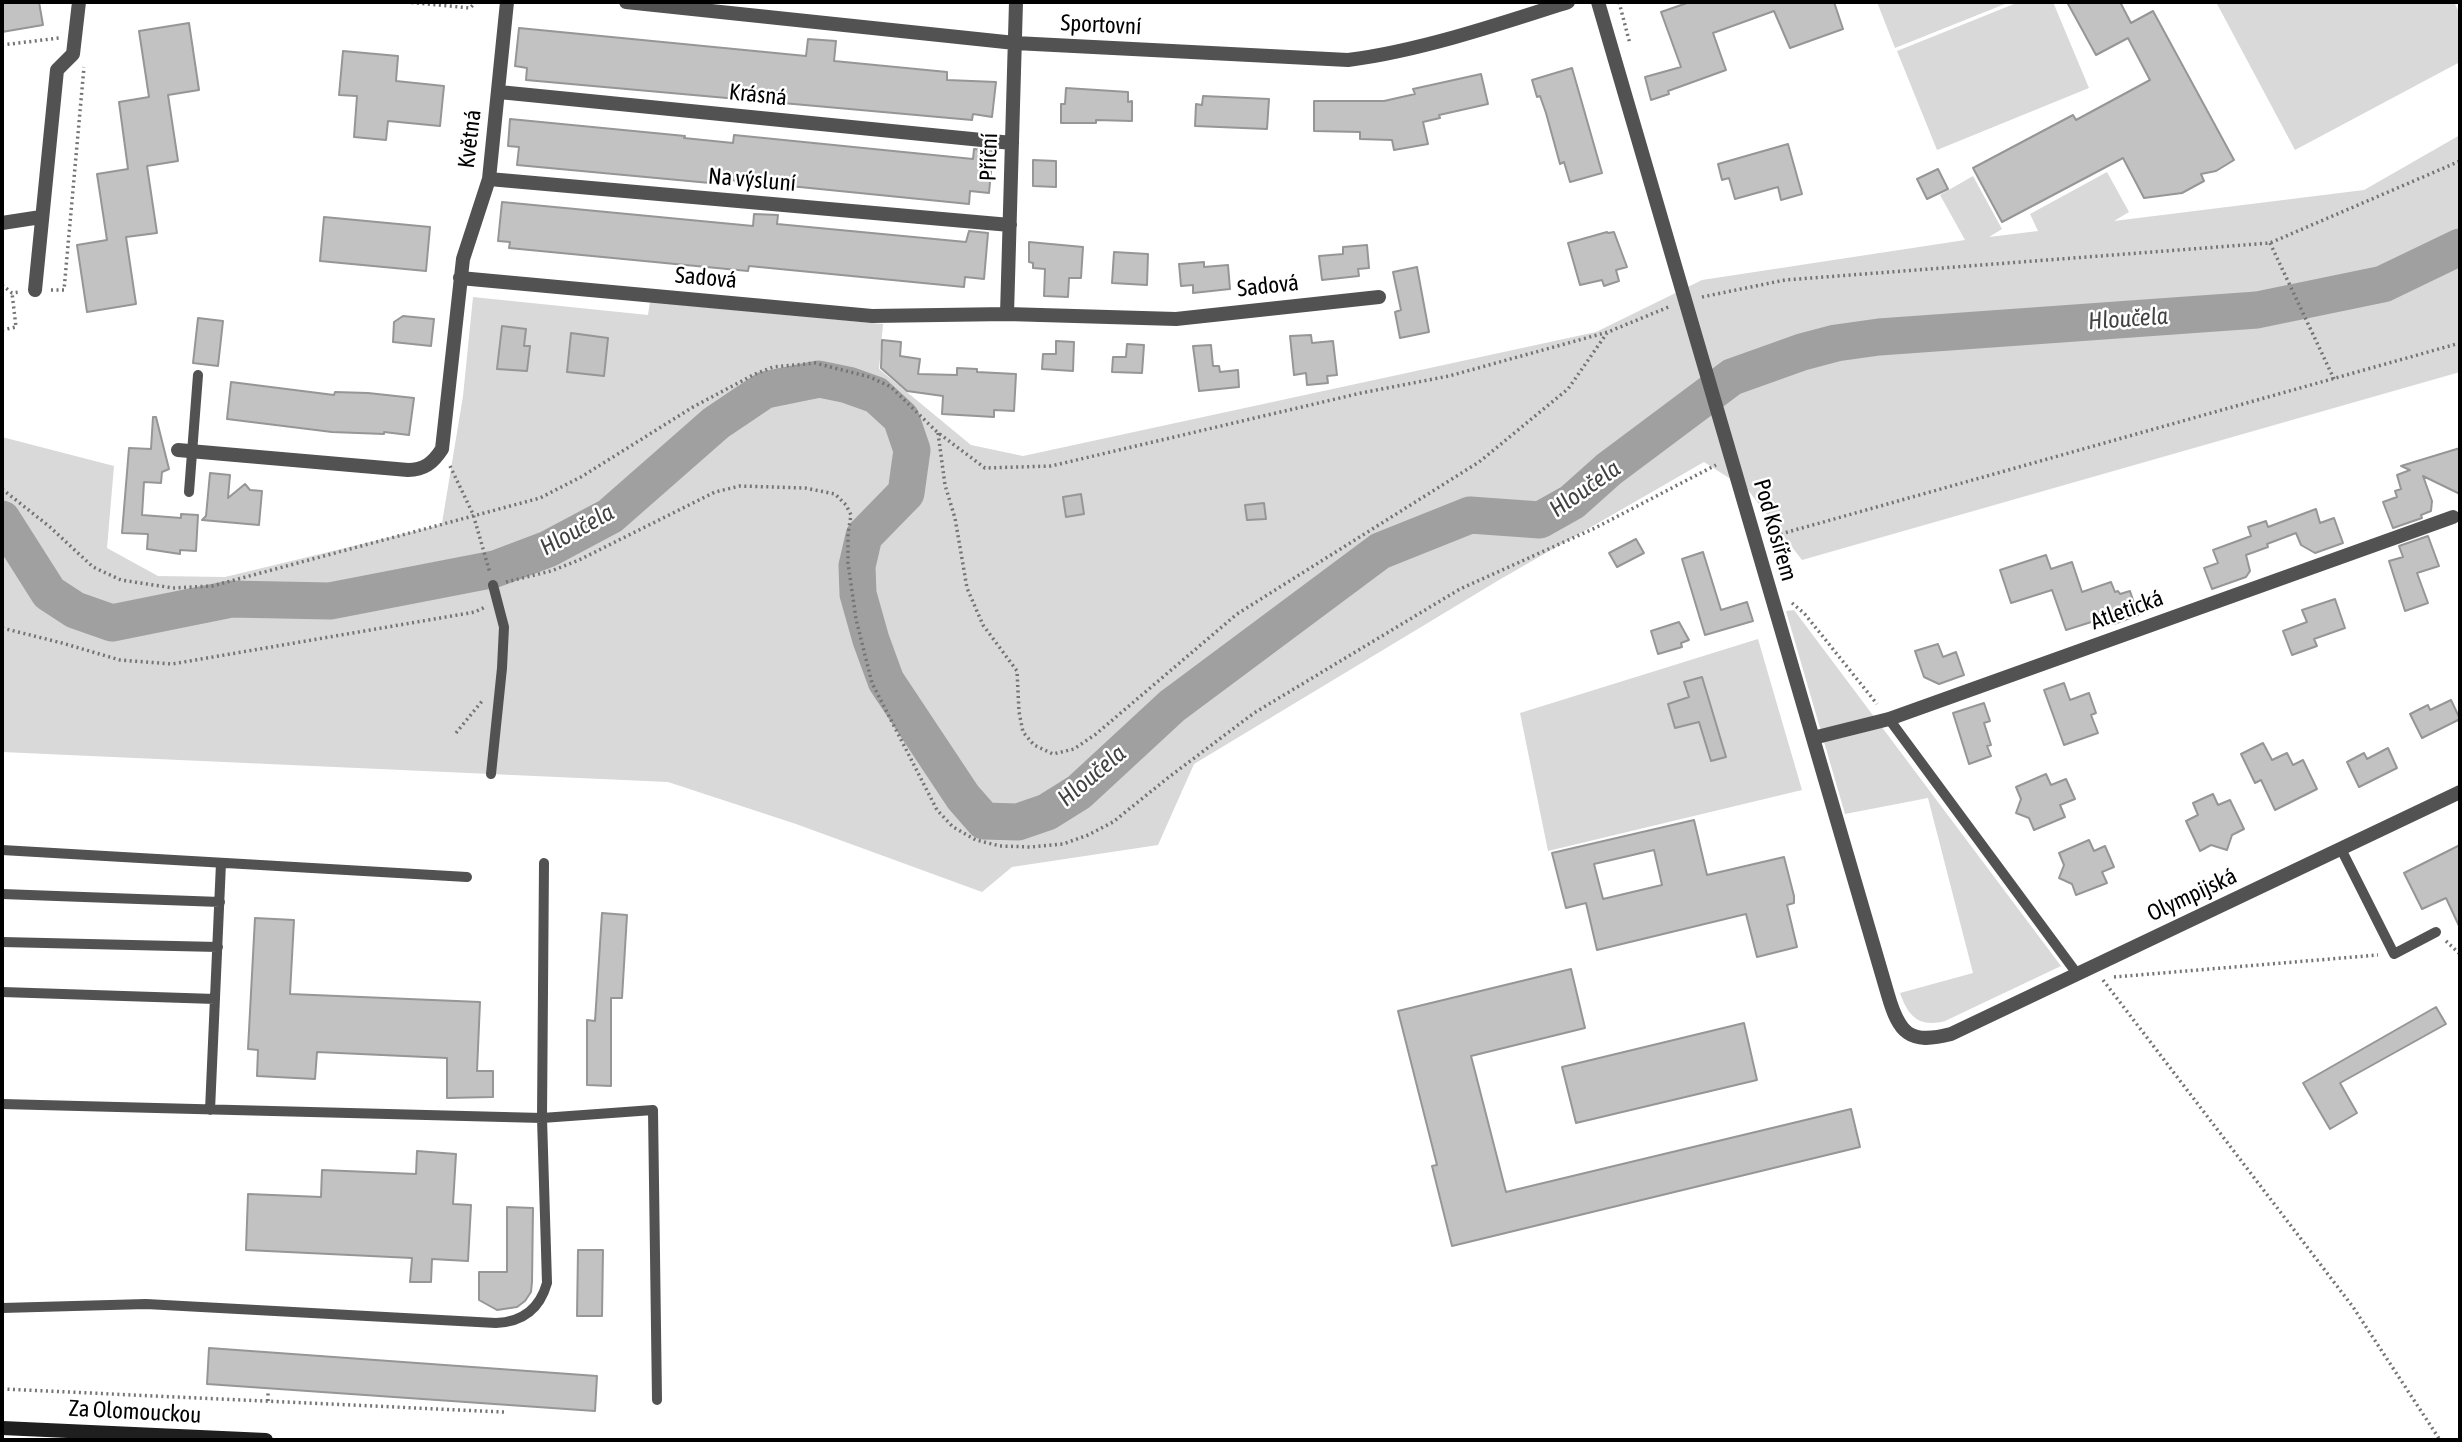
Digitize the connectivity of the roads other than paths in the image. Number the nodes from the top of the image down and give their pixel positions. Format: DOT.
graph roads {
  1 [pos="79,2"];
  2 [pos="507,2"];
  3 [pos="626,2"];
  4 [pos="1016,2"];
  5 [pos="1568,2"];
  6 [pos="1598,2"];
  7 [pos="1015,43"];
  8 [pos="499,92"];
  9 [pos="1012,143"];
  10 [pos="489,179"];
  11 [pos="41,217"];
  12 [pos="2,223"];
  13 [pos="1010,225"];
  14 [pos="460,278"];
  15 [pos="35,290"];
  16 [pos="1379,298"];
  17 [pos="1007,313"];
  18 [pos="198,374"];
  19 [pos="185,450"];
  20 [pos="189,492"];
  21 [pos="2453,517"];
  22 [pos="493,586"];
  23 [pos="1889,719"];
  24 [pos="1813,738"];
  25 [pos="491,774"];
  26 [pos="2460,792"];
  27 [pos="2341,849"];
  28 [pos="2,850"];
  29 [pos="221,863"];
  30 [pos="544,863"];
  31 [pos="467,877"];
  32 [pos="2,894"];
  33 [pos="220,902"];
  34 [pos="2436,932"];
  35 [pos="2,942"];
  36 [pos="218,947"];
  37 [pos="2078,975"];
  38 [pos="2,992"];
  39 [pos="215,999"];
  40 [pos="1942,1036"];
  41 [pos="2,1104"];
  42 [pos="210,1110"];
  43 [pos="542,1118"];
  44 [pos="2,1308"];
  45 [pos="657,1401"];
  46 [pos="2,1428"];
  47 [pos="115,1437"];
  48 [pos="266,1440"];
  1 -- 11 [label="street"];
  2 -- 8 [label="street, Květná"];
  3 -- 7 [label="street, Sportovní"];
  4 -- 7 [label="street, Příční"];
  5 -- 7 [label="street, Sportovní"];
  6 -- 24 [label="street, Pod Kosířem"];
  7 -- 9 [label="street, Příční"];
  8 -- 9 [label="street, Krásná"];
  8 -- 10 [label="street, Květná"];
  9 -- 13 [label="street, Příční"];
  10 -- 13 [label="street, Na výsluní"];
  10 -- 14 [label="street, Květná"];
  11 -- 12 [label="street"];
  11 -- 15 [label="street"];
  13 -- 17 [label="street, Příční"];
  14 -- 17 [label="street, Sadová"];
  14 -- 19 [label="street"];
  16 -- 17 [label="street, Sadová"];
  18 -- 19 [label="lane"];
  19 -- 20 [label="lane"];
  21 -- 23 [label="street, Atletická"];
  22 -- 25 [label="lane"];
  23 -- 24 [label="street, Atletická"];
  23 -- 37 [label="lane"];
  24 -- 40 [label="street, Pod Kosířem"];
  26 -- 27 [label="street, Olympijská"];
  27 -- 34 [label="lane"];
  27 -- 37 [label="street, Olympijská"];
  28 -- 29 [label="lane"];
  29 -- 31 [label="lane"];
  29 -- 33 [label="lane"];
  30 -- 43 [label="lane"];
  32 -- 33 [label="lane"];
  33 -- 36 [label="lane"];
  35 -- 36 [label="lane"];
  36 -- 39 [label="lane"];
  37 -- 40 [label="street, Olympijská"];
  38 -- 39 [label="lane"];
  39 -- 42 [label="lane"];
  41 -- 42 [label="lane"];
  42 -- 43 [label="lane"];
  43 -- 44 [label="lane"];
  43 -- 45 [label="lane"];
  46 -- 47 [label="main road, Za Olomouckou"];
  47 -- 48 [label="main road, Za Olomouckou"];
}
